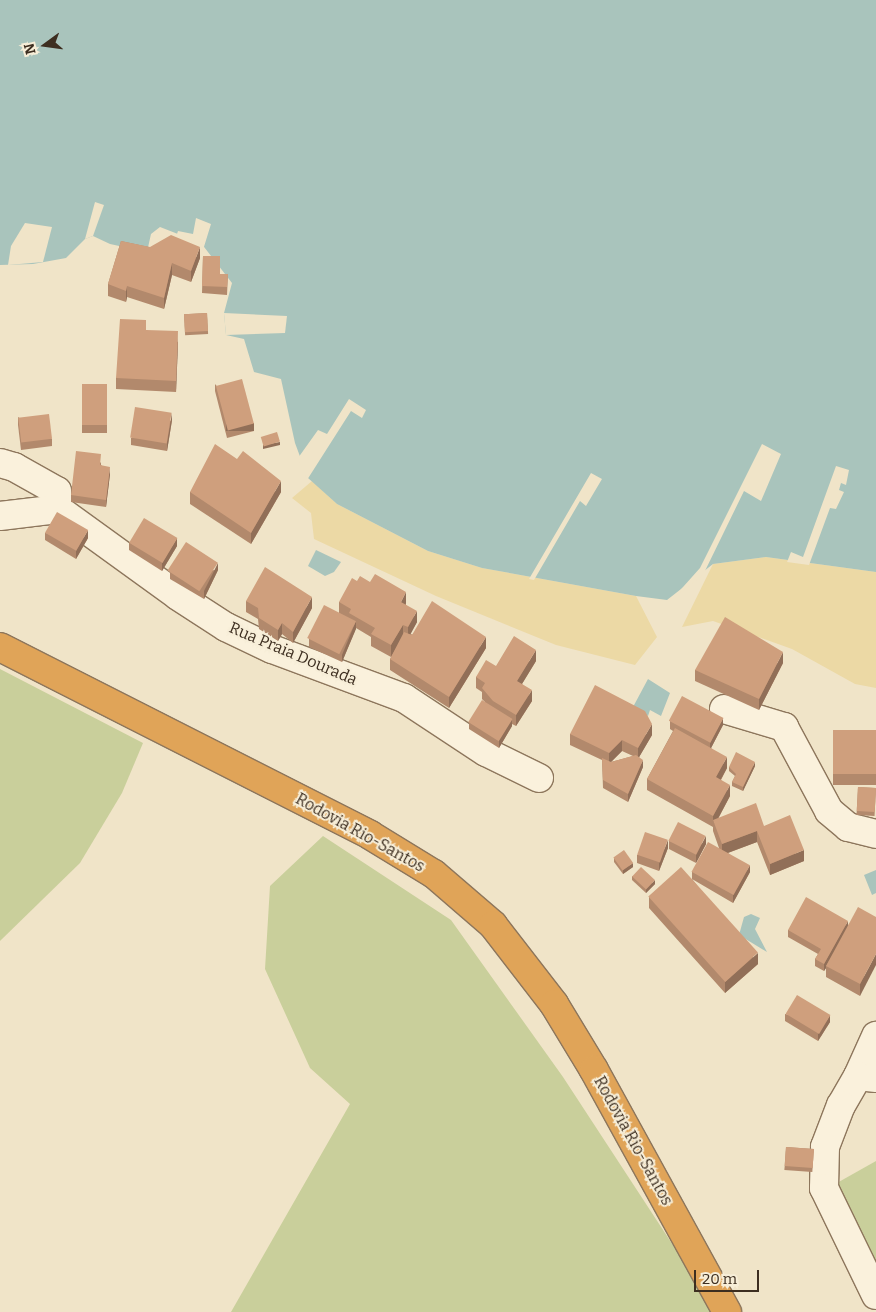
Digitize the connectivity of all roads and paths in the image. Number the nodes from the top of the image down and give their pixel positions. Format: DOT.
graph roads {
  1 [pos="0,463"];
  2 [pos="58,509"];
  3 [pos="0,516"];
  4 [pos="0,647"];
  5 [pos="724,709"];
  6 [pos="539,778"];
  7 [pos="876,834"];
  8 [pos="876,1036"];
  9 [pos="867,1077"];
  10 [pos="876,1295"];
  11 [pos="727,1312"];
  1 -- 2 [label="street"];
  2 -- 3 [label="street"];
  2 -- 6 [label="street, Rua Praia Dourada"];
  4 -- 11 [label="highway, Rodovia Rio-Santos"];
  5 -- 7 [label="street"];
  8 -- 9 [label="street"];
  9 -- 10 [label="street"];
}
